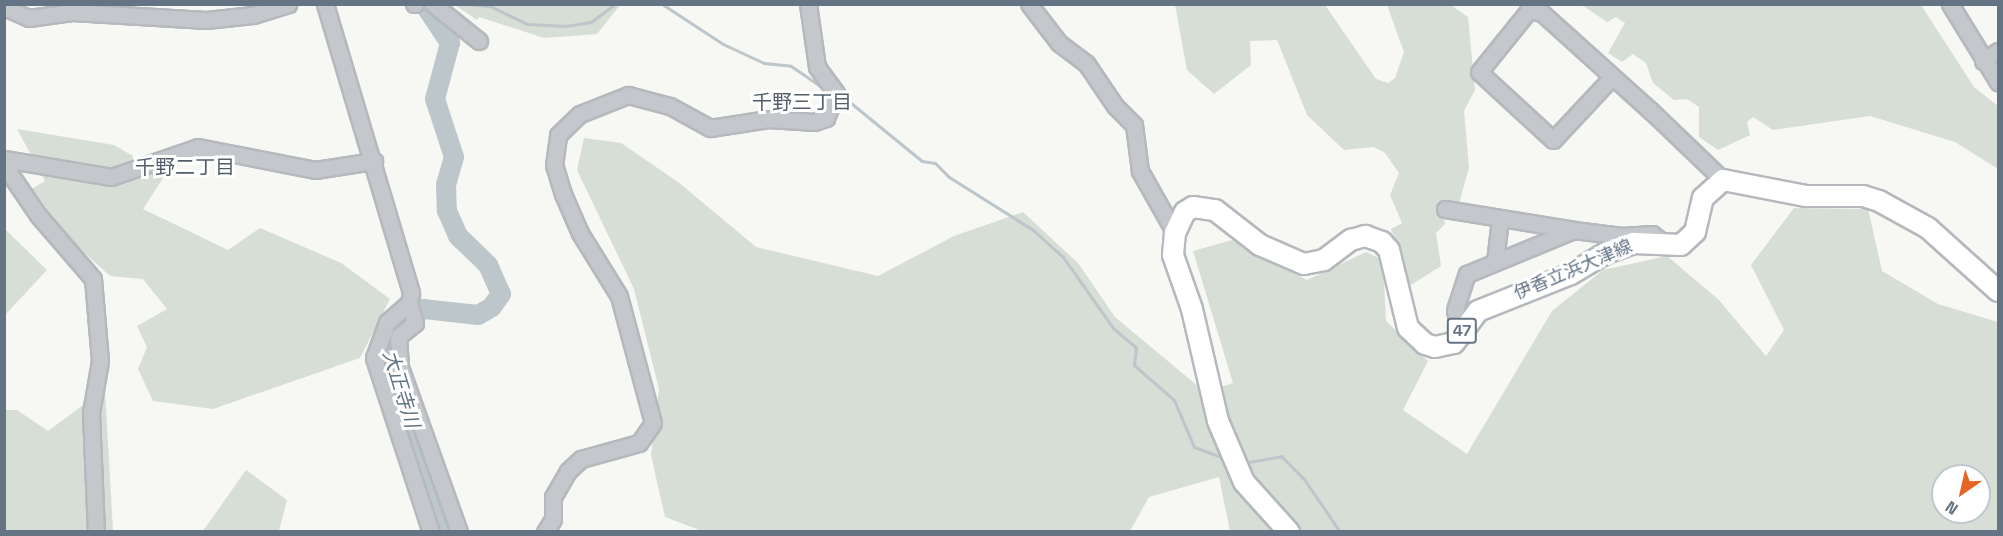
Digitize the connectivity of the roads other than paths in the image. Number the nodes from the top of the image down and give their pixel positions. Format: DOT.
graph roads {
  1 [pos="288,4"];
  2 [pos="326,4"];
  3 [pos="808,4"];
  4 [pos="1029,4"];
  5 [pos="1950,4"];
  6 [pos="434,6"];
  7 [pos="4,7"];
  8 [pos="479,41"];
  9 [pos="1998,51"];
  10 [pos="1983,61"];
  11 [pos="1612,77"];
  12 [pos="1998,82"];
  13 [pos="4,159"];
  14 [pos="374,161"];
  15 [pos="4,165"];
  16 [pos="1723,180"];
  17 [pos="20,189"];
  18 [pos="4,193"];
  19 [pos="1446,209"];
  20 [pos="1500,219"];
  21 [pos="1575,230"];
  22 [pos="1175,233"];
  23 [pos="1660,240"];
  24 [pos="1495,262"];
  25 [pos="1998,291"];
  26 [pos="409,303"];
  27 [pos="1460,335"];
  28 [pos="96,531"];
  29 [pos="431,531"];
  30 [pos="459,531"];
  31 [pos="545,531"];
  32 [pos="1289,531"];
  1 -- 7 [label="street"];
  2 -- 14 [label="street"];
  3 -- 31 [label="street"];
  4 -- 22 [label="street"];
  5 -- 10 [label="street"];
  6 -- 8 [label="street"];
  9 -- 10 [label="street"];
  10 -- 12 [label="street"];
  11 -- 11 [label="street"];
  11 -- 16 [label="street"];
  13 -- 14 [label="street"];
  14 -- 26 [label="street"];
  15 -- 17 [label="street"];
  16 -- 23 [label="main road, 伊香立浜大津線 / 47"];
  16 -- 25 [label="main road"];
  17 -- 18 [label="street"];
  17 -- 28 [label="street"];
  19 -- 20 [label="street"];
  20 -- 21 [label="street"];
  20 -- 24 [label="street"];
  21 -- 23 [label="street"];
  21 -- 24 [label="street"];
  22 -- 27 [label="main road, 47"];
  22 -- 32 [label="main road"];
  23 -- 27 [label="main road, 伊香立浜大津線 / 47"];
  24 -- 27 [label="street"];
  26 -- 29 [label="street"];
  26 -- 30 [label="street"];
}
